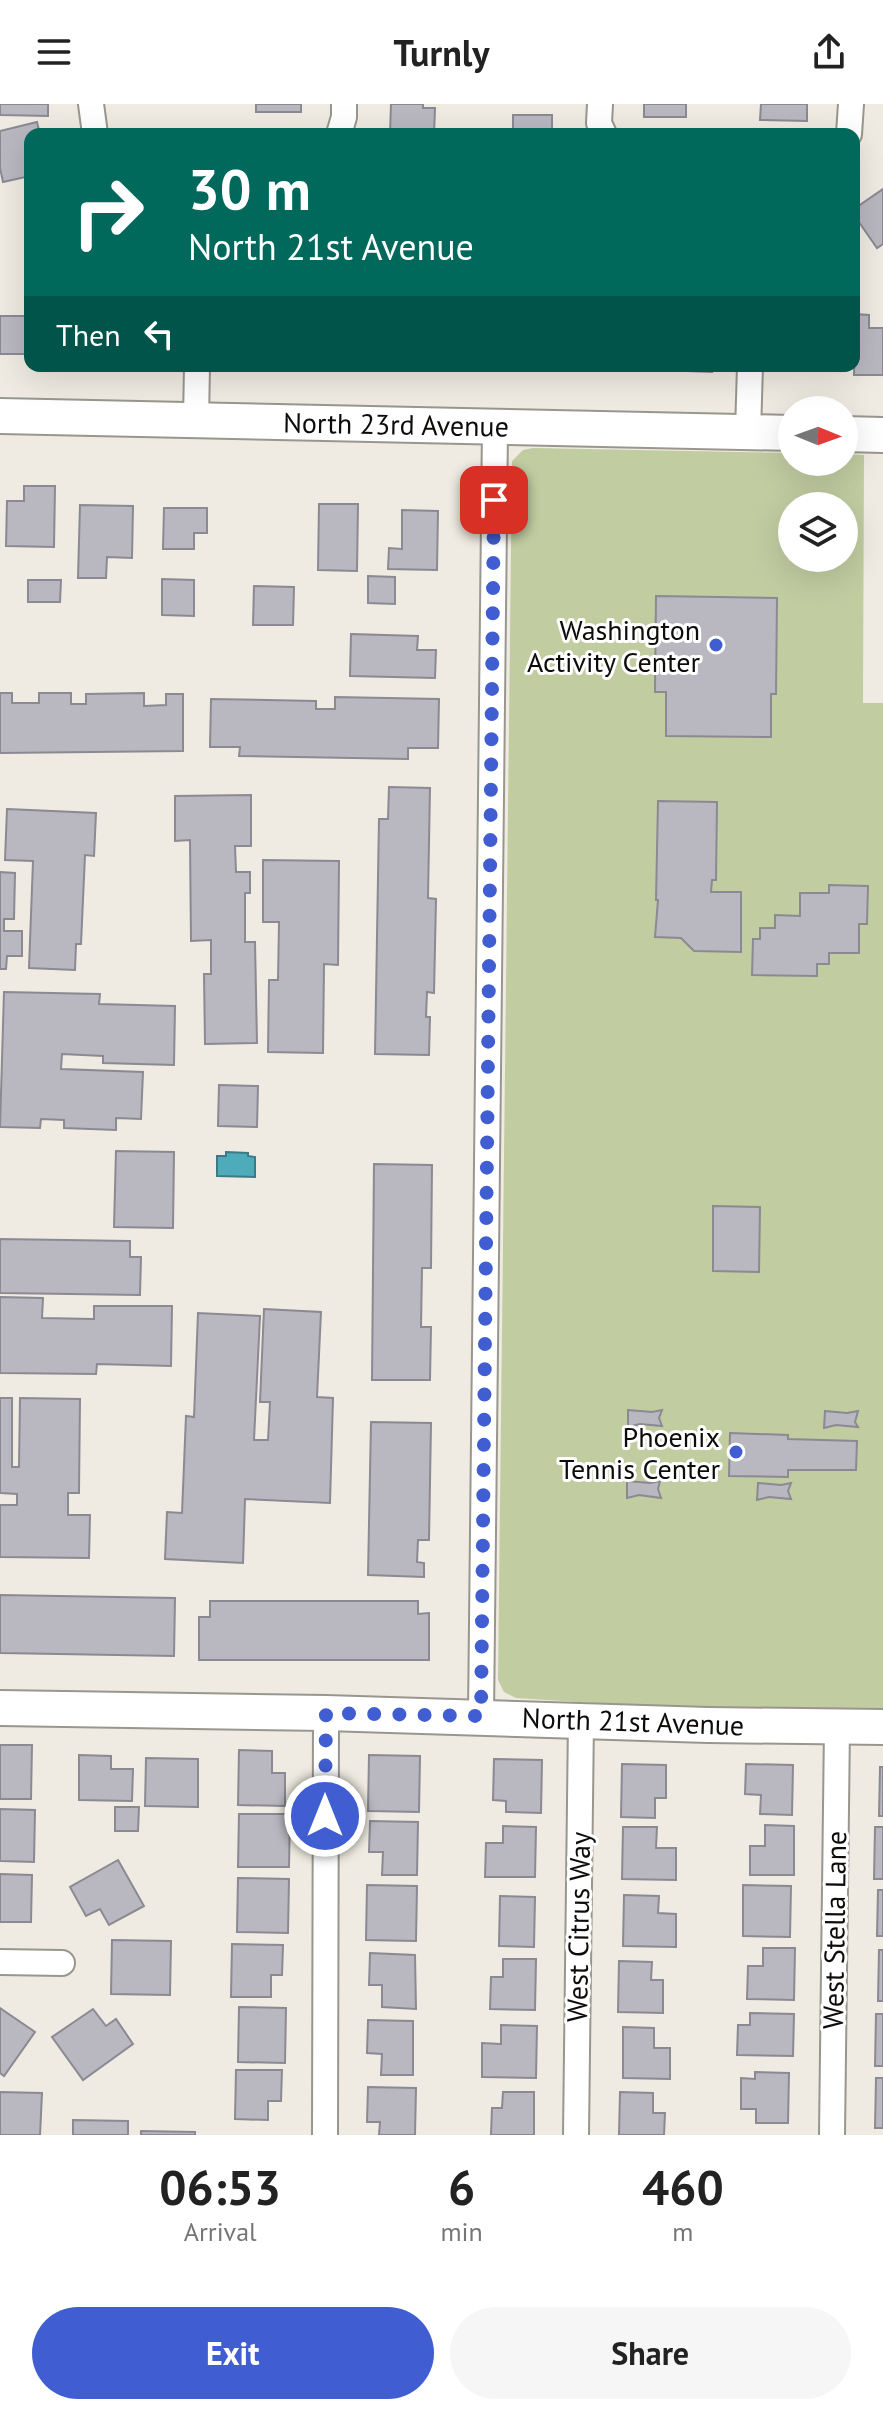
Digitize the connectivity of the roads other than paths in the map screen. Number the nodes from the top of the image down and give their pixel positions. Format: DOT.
graph roads {
  1 [pos="91,104"];
  2 [pos="344,104"];
  3 [pos="600,104"];
  4 [pos="851,104"];
  5 [pos="94,128"];
  6 [pos="340,128"];
  7 [pos="601,128"];
  8 [pos="849,128"];
  9 [pos="197,372"];
  10 [pos="750,372"];
  11 [pos="0,416"];
  12 [pos="196,420"];
  13 [pos="495,427"];
  14 [pos="748,432"];
  15 [pos="778,433"];
  16 [pos="858,434"];
  17 [pos="883,435"];
  18 [pos="0,1708"];
  19 [pos="326,1713"];
  20 [pos="481,1716"];
  21 [pos="581,1719"];
  22 [pos="837,1726"];
  23 [pos="883,1727"];
  24 [pos="0,1962"];
  25 [pos="62,1963"];
  26 [pos="325,2135"];
  27 [pos="576,2135"];
  28 [pos="832,2135"];
  1 -- 5 [label="street"];
  2 -- 6 [label="street"];
  3 -- 7 [label="street"];
  4 -- 8 [label="street"];
  9 -- 12 [label="street"];
  10 -- 14 [label="street"];
  11 -- 12 [label="street, North 23rd Avenue"];
  12 -- 13 [label="street, North 23rd Avenue"];
  13 -- 14 [label="street, North 23rd Avenue"];
  13 -- 20 [label="street"];
  14 -- 15 [label="street, North 23rd Avenue"];
  16 -- 17 [label="street"];
  18 -- 19 [label="street, North 21st Avenue"];
  19 -- 20 [label="street, North 21st Avenue"];
  19 -- 26 [label="street"];
  20 -- 21 [label="street, North 21st Avenue"];
  21 -- 22 [label="street, North 21st Avenue"];
  21 -- 27 [label="street, West Citrus Way"];
  22 -- 23 [label="street, North 21st Avenue"];
  22 -- 28 [label="street, West Stella Lane"];
  24 -- 25 [label="street"];
}
